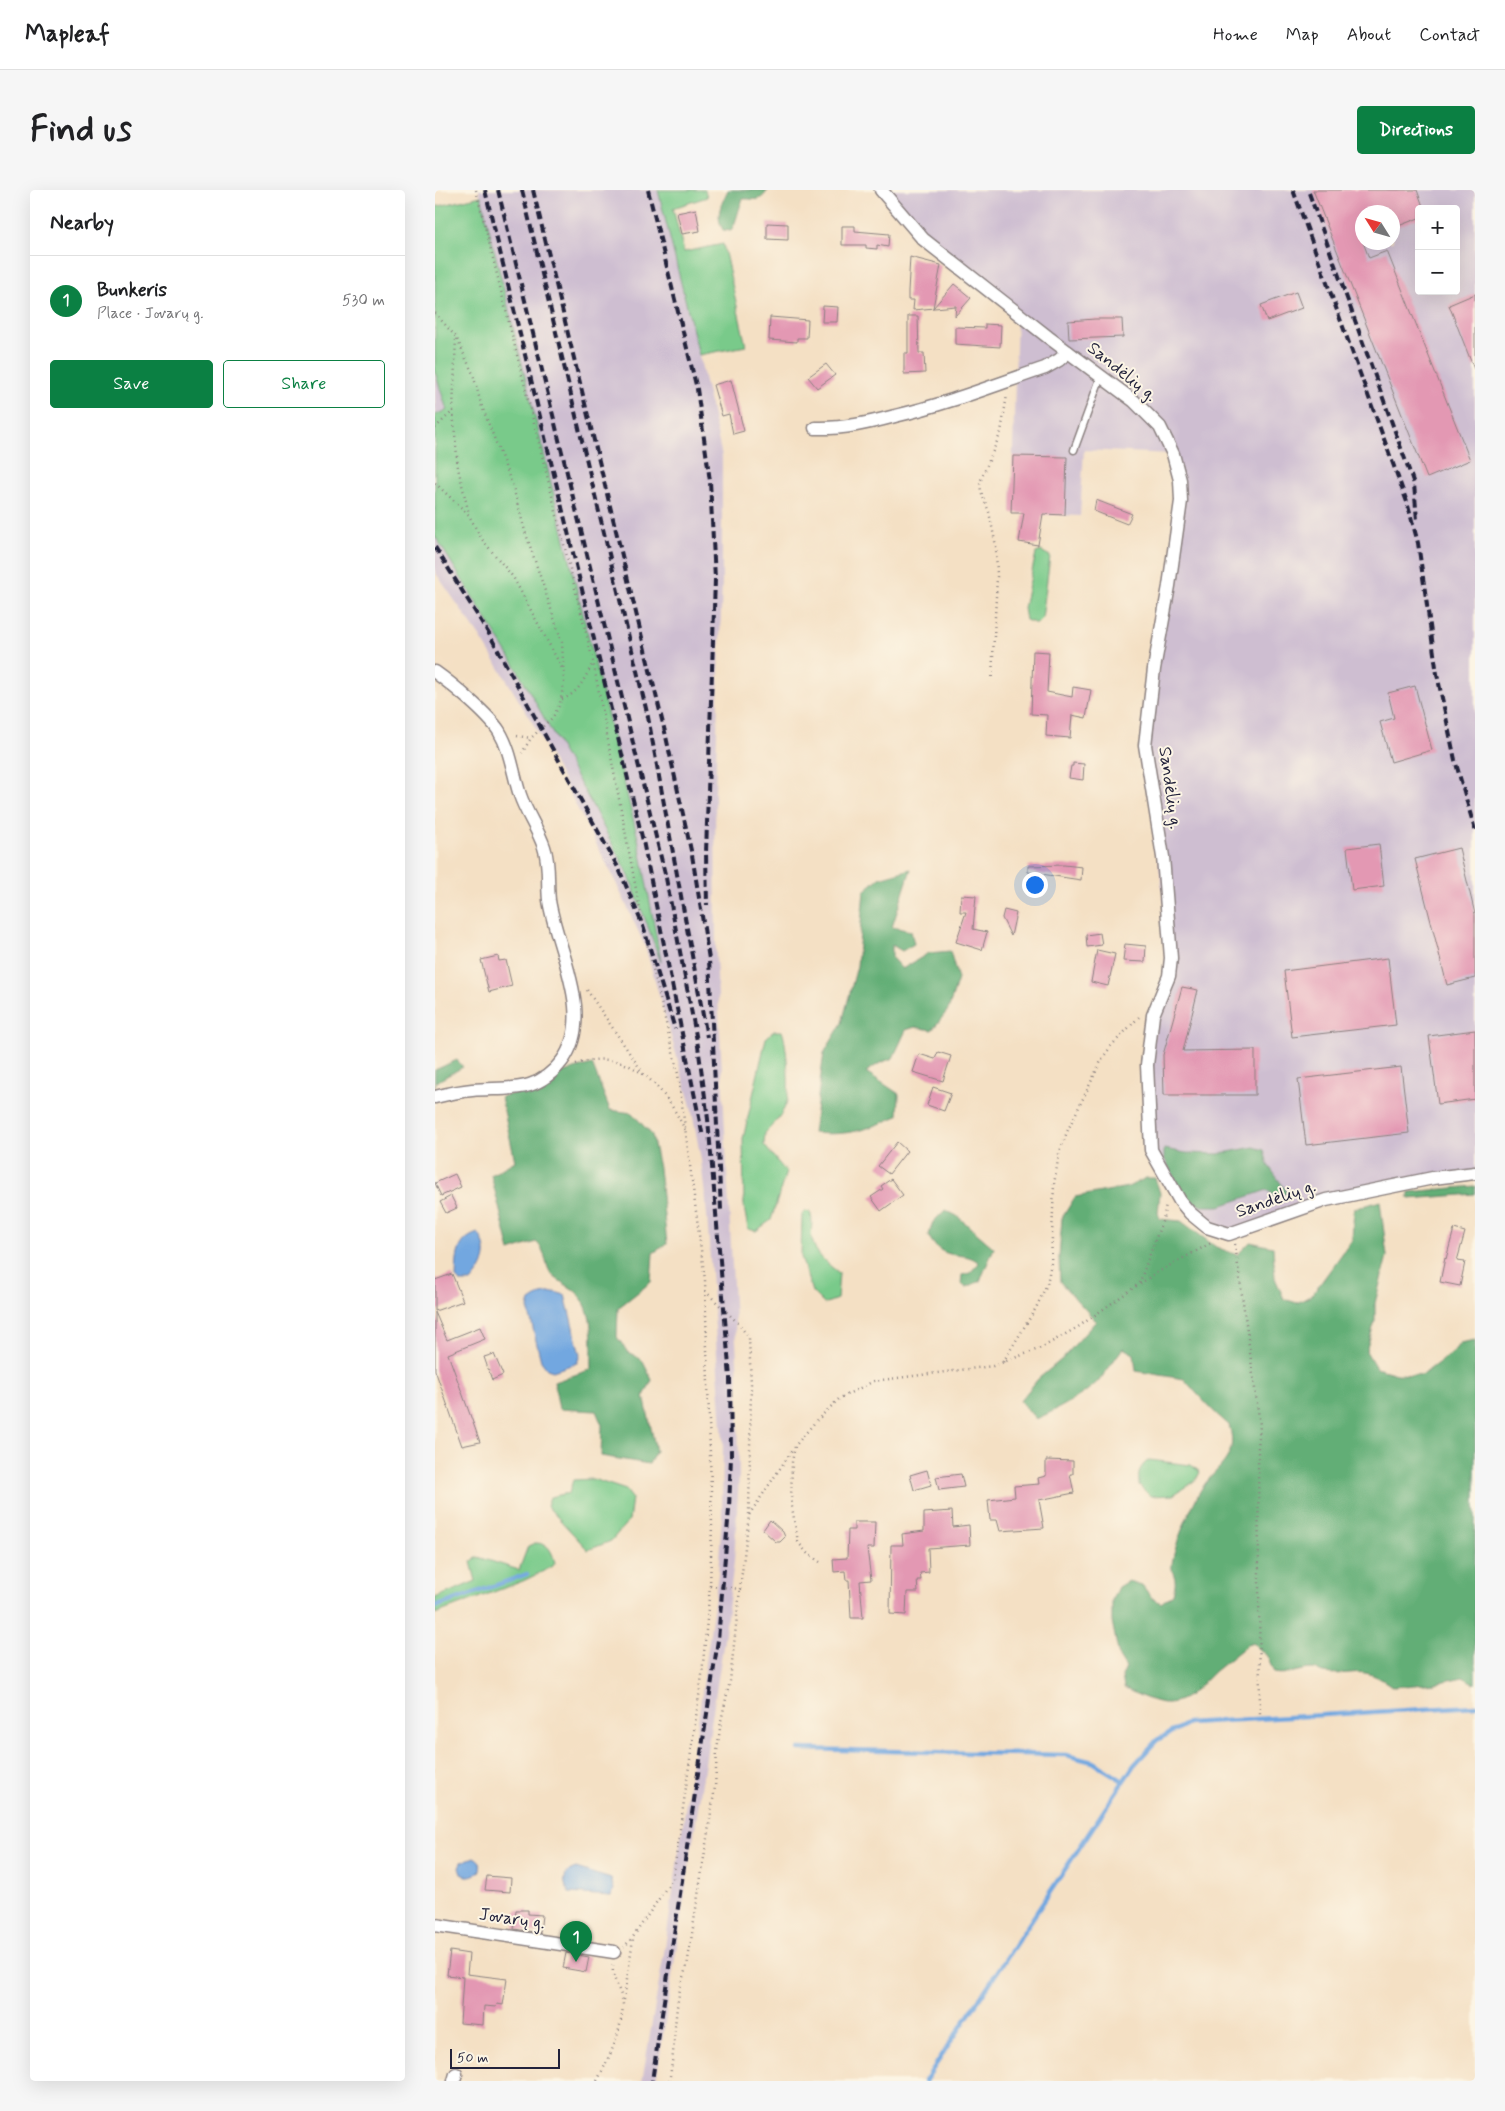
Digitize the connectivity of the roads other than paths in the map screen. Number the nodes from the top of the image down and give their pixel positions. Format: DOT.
graph roads {
  1 [pos="881,190"];
  2 [pos="1068,352"];
  3 [pos="1101,376"];
  4 [pos="815,428"];
  5 [pos="1074,450"];
  6 [pos="435,672"];
  7 [pos="435,1097"];
  8 [pos="1475,1173"];
  9 [pos="435,1925"];
  10 [pos="614,1952"];
  1 -- 2 [label="street, Sandėlių g."];
  2 -- 3 [label="street, Sandėlių g."];
  2 -- 4 [label="street"];
  3 -- 5 [label="lane"];
  3 -- 8 [label="street, Sandėlių g."];
  6 -- 7 [label="street"];
  9 -- 10 [label="street, Jovarų g."];
}
